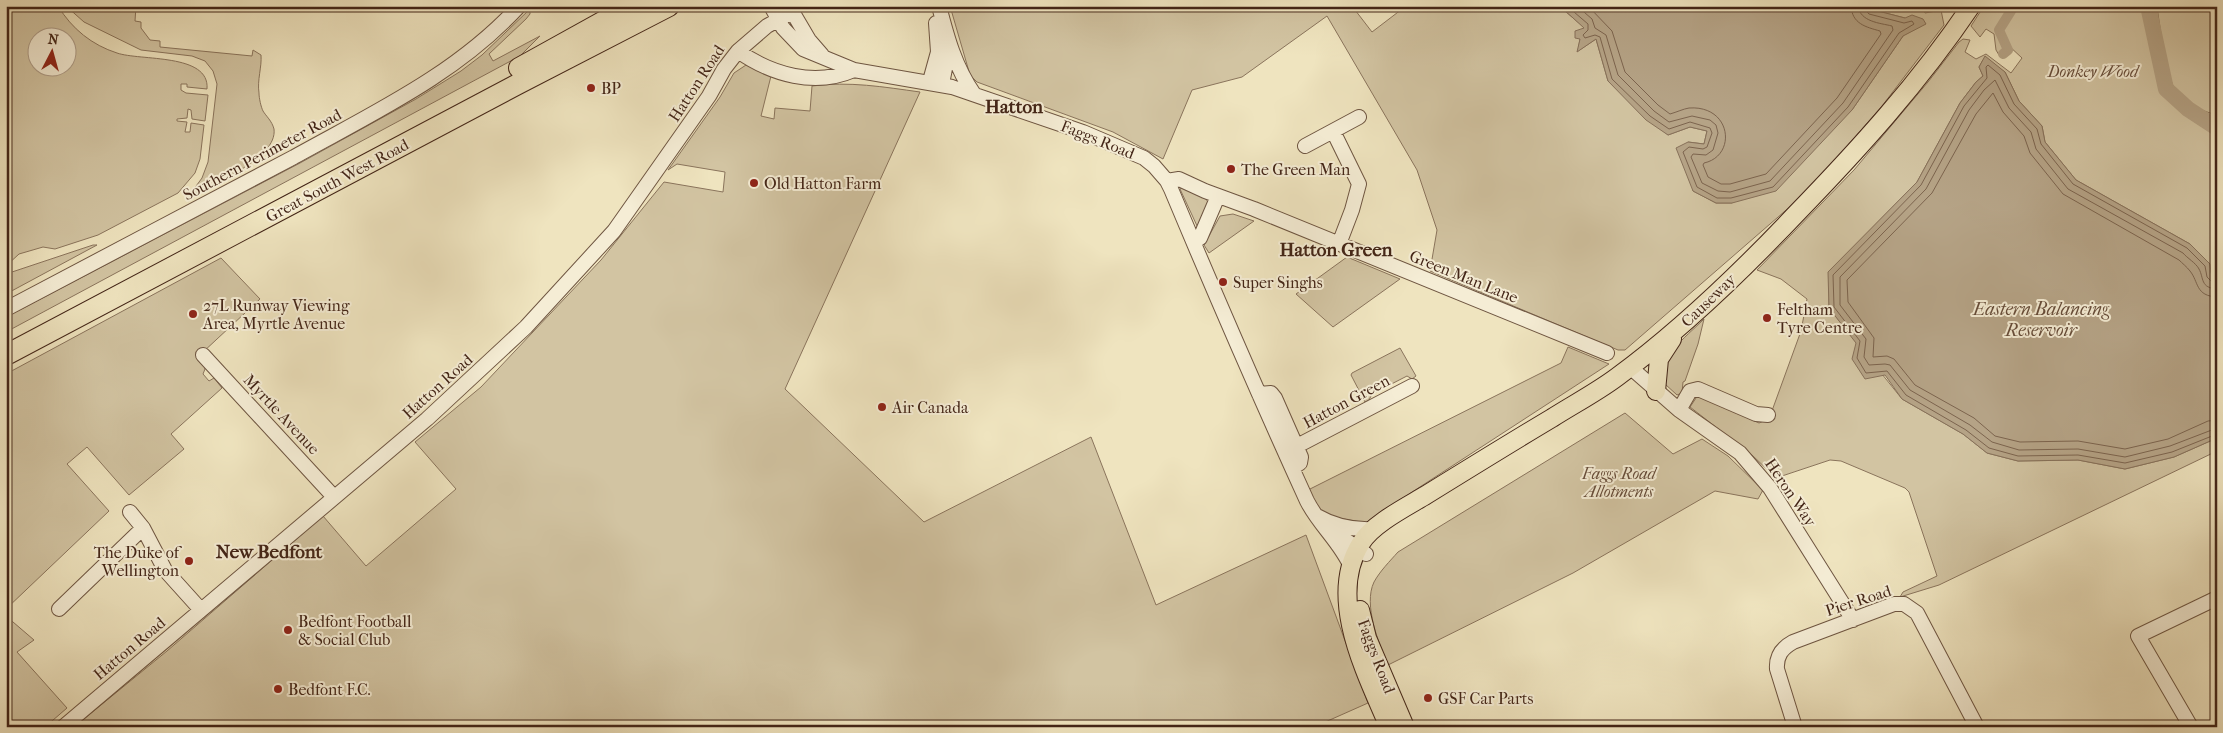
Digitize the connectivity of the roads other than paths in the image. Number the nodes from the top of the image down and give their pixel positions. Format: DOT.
graph roads {
  1 [pos="519,6"];
  2 [pos="631,6"];
  3 [pos="669,6"];
  4 [pos="771,6"];
  5 [pos="932,6"];
  6 [pos="939,6"];
  7 [pos="1971,6"];
  8 [pos="790,9"];
  9 [pos="778,19"];
  10 [pos="949,47"];
  11 [pos="738,51"];
  12 [pos="826,59"];
  13 [pos="854,70"];
  14 [pos="936,83"];
  15 [pos="974,94"];
  16 [pos="1359,117"];
  17 [pos="1333,131"];
  18 [pos="1305,146"];
  19 [pos="1167,180"];
  20 [pos="1218,196"];
  21 [pos="1194,242"];
  22 [pos="1339,244"];
  23 [pos="6,309"];
  24 [pos="1681,326"];
  25 [pos="6,340"];
  26 [pos="1607,353"];
  27 [pos="6,355"];
  28 [pos="203,355"];
  29 [pos="1630,367"];
  30 [pos="1412,386"];
  31 [pos="1656,391"];
  32 [pos="1259,394"];
  33 [pos="1679,410"];
  34 [pos="1768,415"];
  35 [pos="1297,446"];
  36 [pos="1292,468"];
  37 [pos="334,497"];
  38 [pos="130,512"];
  39 [pos="1317,519"];
  40 [pos="1379,526"];
  41 [pos="143,528"];
  42 [pos="1362,551"];
  43 [pos="1351,567"];
  44 [pos="2217,598"];
  45 [pos="59,609"];
  46 [pos="201,610"];
  47 [pos="1853,620"];
  48 [pos="63,727"];
  49 [pos="1389,727"];
  50 [pos="1405,727"];
  51 [pos="1795,727"];
  52 [pos="1977,727"];
  53 [pos="2190,727"];
  1 -- 23 [label="street, Southern Perimeter Road"];
  2 -- 25 [label="highway, Great South West Road"];
  3 -- 27 [label="highway, Great South West Road"];
  4 -- 9 [label="street, Faggs Road"];
  5 -- 14 [label="street"];
  6 -- 10 [label="street"];
  7 -- 24 [label="main road, Causeway"];
  8 -- 9 [label="street, Hatton Road"];
  8 -- 12 [label="street, Faggs Road"];
  9 -- 11 [label="street, Hatton Road"];
  9 -- 12 [label="street, Faggs Road"];
  10 -- 14 [label="street"];
  10 -- 15 [label="street"];
  11 -- 13 [label="street"];
  11 -- 37 [label="street, Hatton Road"];
  12 -- 13 [label="street, Faggs Road"];
  13 -- 14 [label="street, Faggs Road"];
  14 -- 15 [label="street, Faggs Road"];
  15 -- 19 [label="street, Faggs Road"];
  16 -- 17 [label="street"];
  17 -- 18 [label="street"];
  17 -- 22 [label="street"];
  19 -- 20 [label="street, Green Man Lane"];
  19 -- 21 [label="street, Faggs Road"];
  20 -- 21 [label="street"];
  20 -- 22 [label="street, Green Man Lane"];
  21 -- 32 [label="street, Faggs Road"];
  22 -- 26 [label="street, Green Man Lane"];
  24 -- 29 [label="main road, Causeway"];
  24 -- 31 [label="main road"];
  28 -- 37 [label="street, Myrtle Avenue"];
  29 -- 31 [label="street, Heron Way"];
  29 -- 40 [label="main road, Causeway"];
  30 -- 35 [label="street, Hatton Green"];
  31 -- 33 [label="street, Heron Way"];
  32 -- 35 [label="street"];
  32 -- 36 [label="street, Faggs Road"];
  33 -- 34 [label="street"];
  33 -- 47 [label="street, Heron Way"];
  35 -- 36 [label="street"];
  36 -- 39 [label="street, Faggs Road"];
  37 -- 46 [label="street, Hatton Road"];
  38 -- 41 [label="street"];
  39 -- 40 [label="street"];
  39 -- 42 [label="street"];
  39 -- 43 [label="street, Faggs Road"];
  40 -- 42 [label="main road, Causeway"];
  41 -- 45 [label="street"];
  41 -- 46 [label="street"];
  42 -- 43 [label="main road, Causeway"];
  42 -- 50 [label="main road, Faggs Road"];
  43 -- 49 [label="main road, Faggs Road"];
  44 -- 53 [label="street"];
  46 -- 48 [label="street, Hatton Road"];
  47 -- 51 [label="street, Pier Road"];
  47 -- 52 [label="street, Pier Road"];
}
